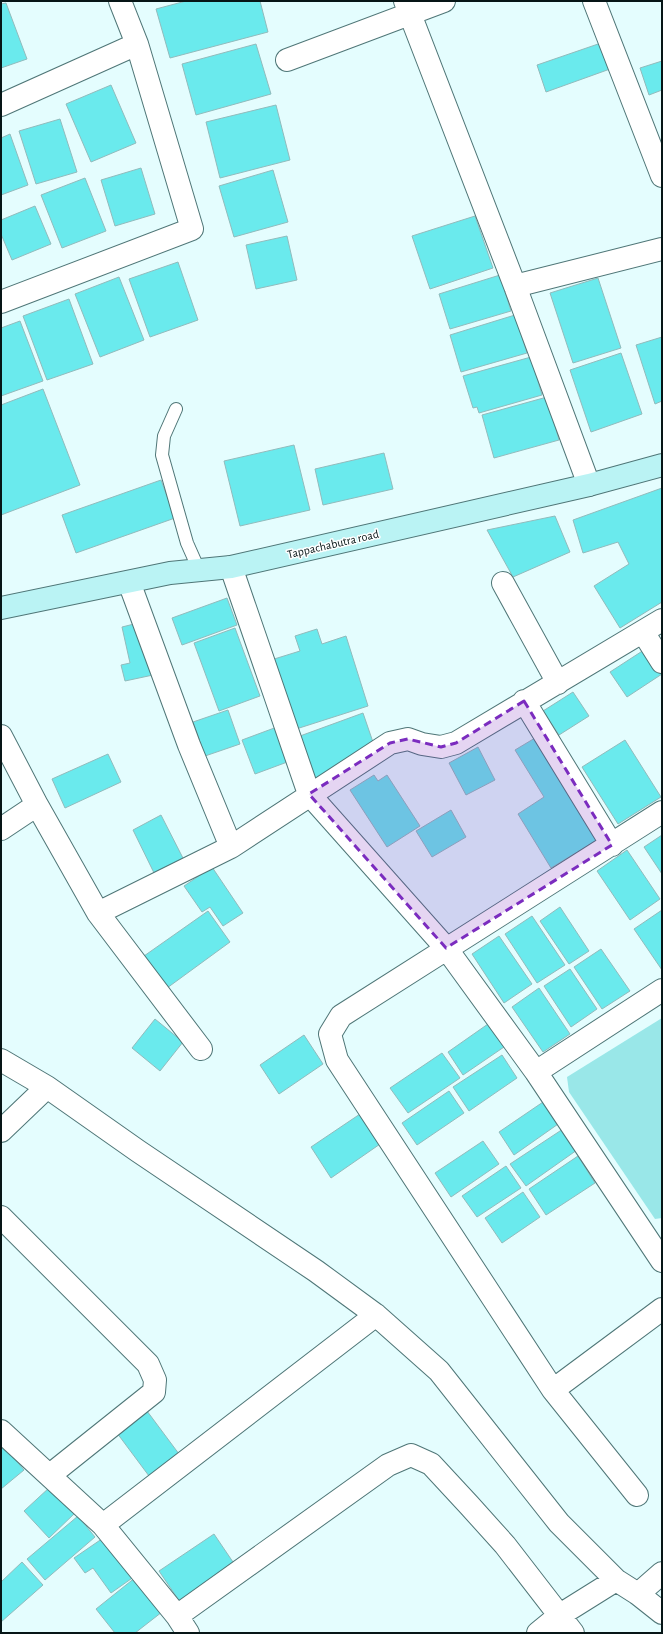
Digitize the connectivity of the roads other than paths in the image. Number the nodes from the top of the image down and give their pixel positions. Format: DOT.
graph roads {
  1 [pos="120,1"];
  2 [pos="444,1"];
  3 [pos="594,1"];
  4 [pos="407,8"];
  5 [pos="137,44"];
  6 [pos="286,60"];
  7 [pos="1,105"];
  8 [pos="662,176"];
  9 [pos="662,249"];
  10 [pos="515,286"];
  11 [pos="1,302"];
  12 [pos="176,409"];
  13 [pos="662,465"];
  14 [pos="589,485"];
  15 [pos="231,567"];
  16 [pos="199,570"];
  17 [pos="130,582"];
  18 [pos="503,583"];
  19 [pos="1,608"];
  20 [pos="662,620"];
  21 [pos="642,632"];
  22 [pos="662,662"];
  23 [pos="558,683"];
  24 [pos="524,701"];
  25 [pos="1,736"];
  26 [pos="309,794"];
  27 [pos="37,805"];
  28 [pos="662,812"];
  29 [pos="1,829"];
  30 [pos="612,845"];
  31 [pos="231,847"];
  32 [pos="98,913"];
  33 [pos="446,948"];
  34 [pos="662,990"];
  35 [pos="201,1049"];
  36 [pos="1,1060"];
  37 [pos="536,1072"];
  38 [pos="47,1087"];
  39 [pos="1,1131"];
  40 [pos="1,1217"];
  41 [pos="662,1262"];
  42 [pos="662,1309"];
  43 [pos="376,1315"];
  44 [pos="553,1390"];
  45 [pos="1,1431"];
  46 [pos="50,1475"];
  47 [pos="637,1495"];
  48 [pos="103,1525"];
  49 [pos="662,1573"];
  50 [pos="616,1580"];
  51 [pos="638,1594"];
  52 [pos="662,1612"];
  53 [pos="560,1615"];
  54 [pos="183,1625"];
  55 [pos="538,1633"];
  56 [pos="573,1633"];
  1 -- 5 [label="street"];
  2 -- 4 [label="street"];
  3 -- 8 [label="street"];
  4 -- 6 [label="street"];
  4 -- 10 [label="street"];
  5 -- 7 [label="street"];
  5 -- 11 [label="street"];
  9 -- 10 [label="street"];
  10 -- 14 [label="street"];
  12 -- 16 [label="lane"];
  13 -- 14 [label="main road, Tappachabutra road"];
  14 -- 15 [label="main road, Tappachabutra road"];
  15 -- 16 [label="main road, Tappachabutra road"];
  15 -- 26 [label="street"];
  16 -- 17 [label="main road, Tappachabutra road"];
  17 -- 19 [label="main road, Tappachabutra road"];
  17 -- 31 [label="street"];
  18 -- 23 [label="street"];
  20 -- 21 [label="street"];
  21 -- 22 [label="street"];
  21 -- 23 [label="street"];
  23 -- 24 [label="street"];
  24 -- 26 [label="street"];
  24 -- 30 [label="street"];
  25 -- 27 [label="street"];
  26 -- 31 [label="street"];
  26 -- 33 [label="street"];
  27 -- 29 [label="street"];
  27 -- 32 [label="street"];
  28 -- 30 [label="street"];
  30 -- 33 [label="street"];
  31 -- 32 [label="street"];
  32 -- 35 [label="street"];
  33 -- 37 [label="street"];
  33 -- 44 [label="street"];
  34 -- 37 [label="street"];
  36 -- 38 [label="street"];
  37 -- 41 [label="street"];
  38 -- 39 [label="street"];
  38 -- 43 [label="street"];
  40 -- 46 [label="street"];
  42 -- 44 [label="street"];
  43 -- 48 [label="street"];
  43 -- 50 [label="street"];
  44 -- 47 [label="street"];
  45 -- 46 [label="street"];
  46 -- 48 [label="street"];
  48 -- 54 [label="street"];
  49 -- 51 [label="street"];
  50 -- 51 [label="street"];
  50 -- 53 [label="street"];
  51 -- 52 [label="street"];
  53 -- 54 [label="street"];
  53 -- 55 [label="street"];
  53 -- 56 [label="street"];
}
